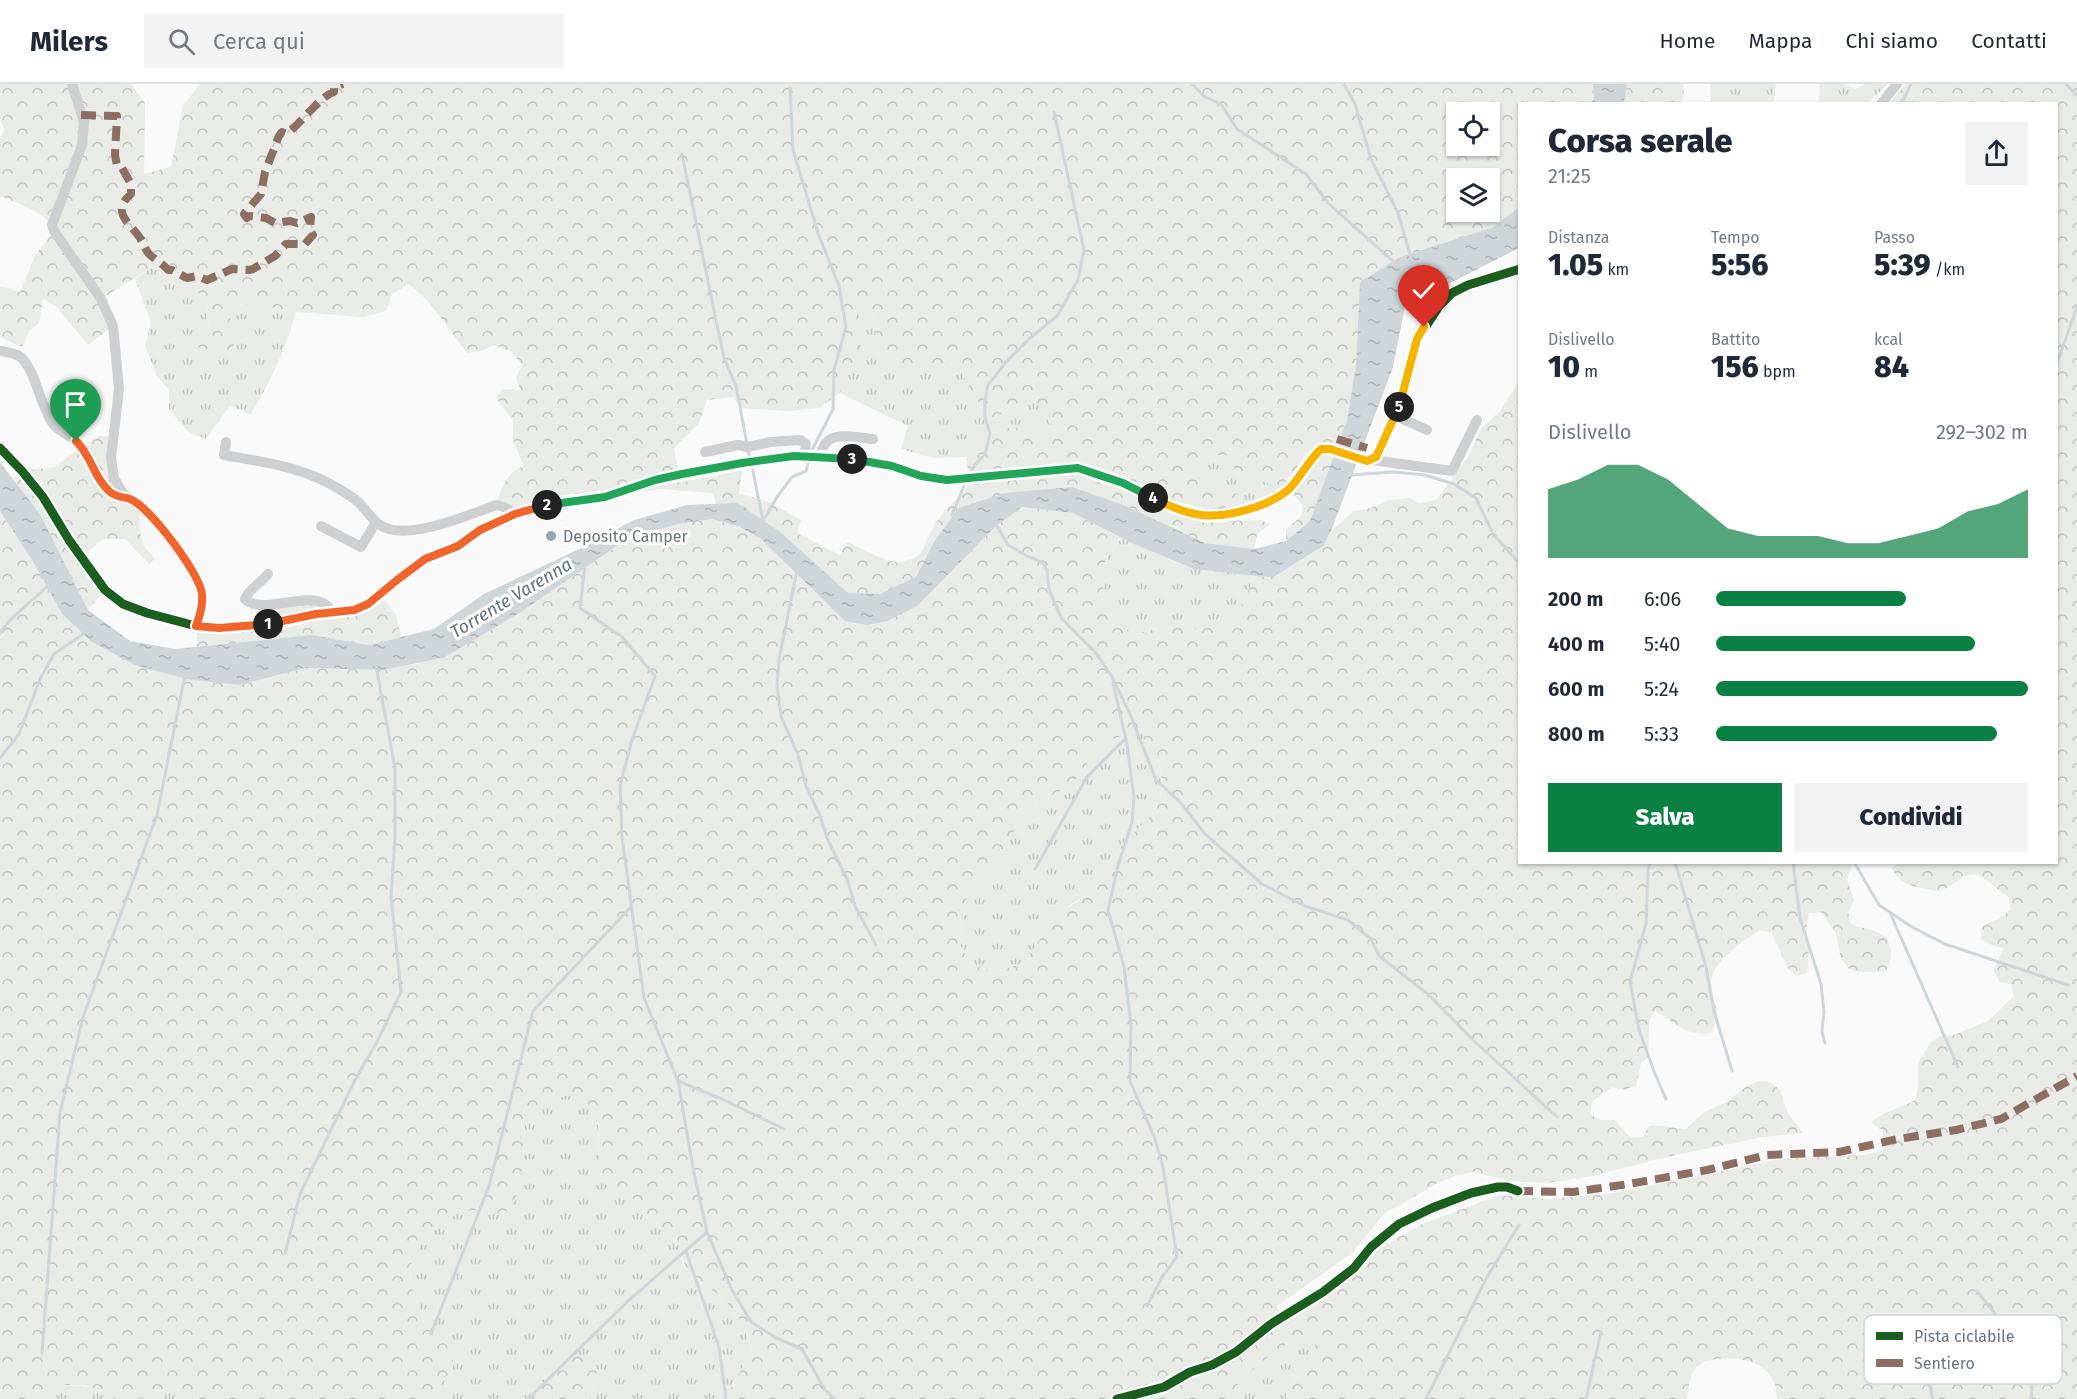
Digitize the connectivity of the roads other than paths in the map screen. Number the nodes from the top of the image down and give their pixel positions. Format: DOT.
graph roads {
  1 [pos="72,84"];
  2 [pos="1897,84"];
  3 [pos="1883,102"];
  4 [pos="1518,270"];
  5 [pos="1,351"];
  6 [pos="1394,416"];
  7 [pos="1477,420"];
  8 [pos="1427,430"];
  9 [pos="873,439"];
  10 [pos="226,442"];
  11 [pos="0,448"];
  12 [pos="705,452"];
  13 [pos="804,456"];
  14 [pos="819,457"];
  15 [pos="1370,460"];
  16 [pos="130,499"];
  17 [pos="515,514"];
  18 [pos="376,522"];
  19 [pos="321,526"];
  20 [pos="268,574"];
  21 [pos="334,612"];
  22 [pos="196,626"];
  23 [pos="1518,1191"];
  24 [pos="1117,1399"];
  1 -- 16 [label="street"];
  2 -- 3 [label="street"];
  4 -- 6 [label="street"];
  5 -- 16 [label="street"];
  6 -- 8 [label="street"];
  6 -- 15 [label="street"];
  7 -- 15 [label="street"];
  9 -- 14 [label="street"];
  10 -- 18 [label="street"];
  11 -- 22 [label="street"];
  12 -- 13 [label="street"];
  13 -- 14 [label="street"];
  13 -- 17 [label="street"];
  14 -- 15 [label="street"];
  16 -- 22 [label="street"];
  17 -- 18 [label="street"];
  17 -- 21 [label="street"];
  18 -- 19 [label="street"];
  20 -- 21 [label="street"];
  21 -- 22 [label="street"];
  23 -- 24 [label="street"];
}
